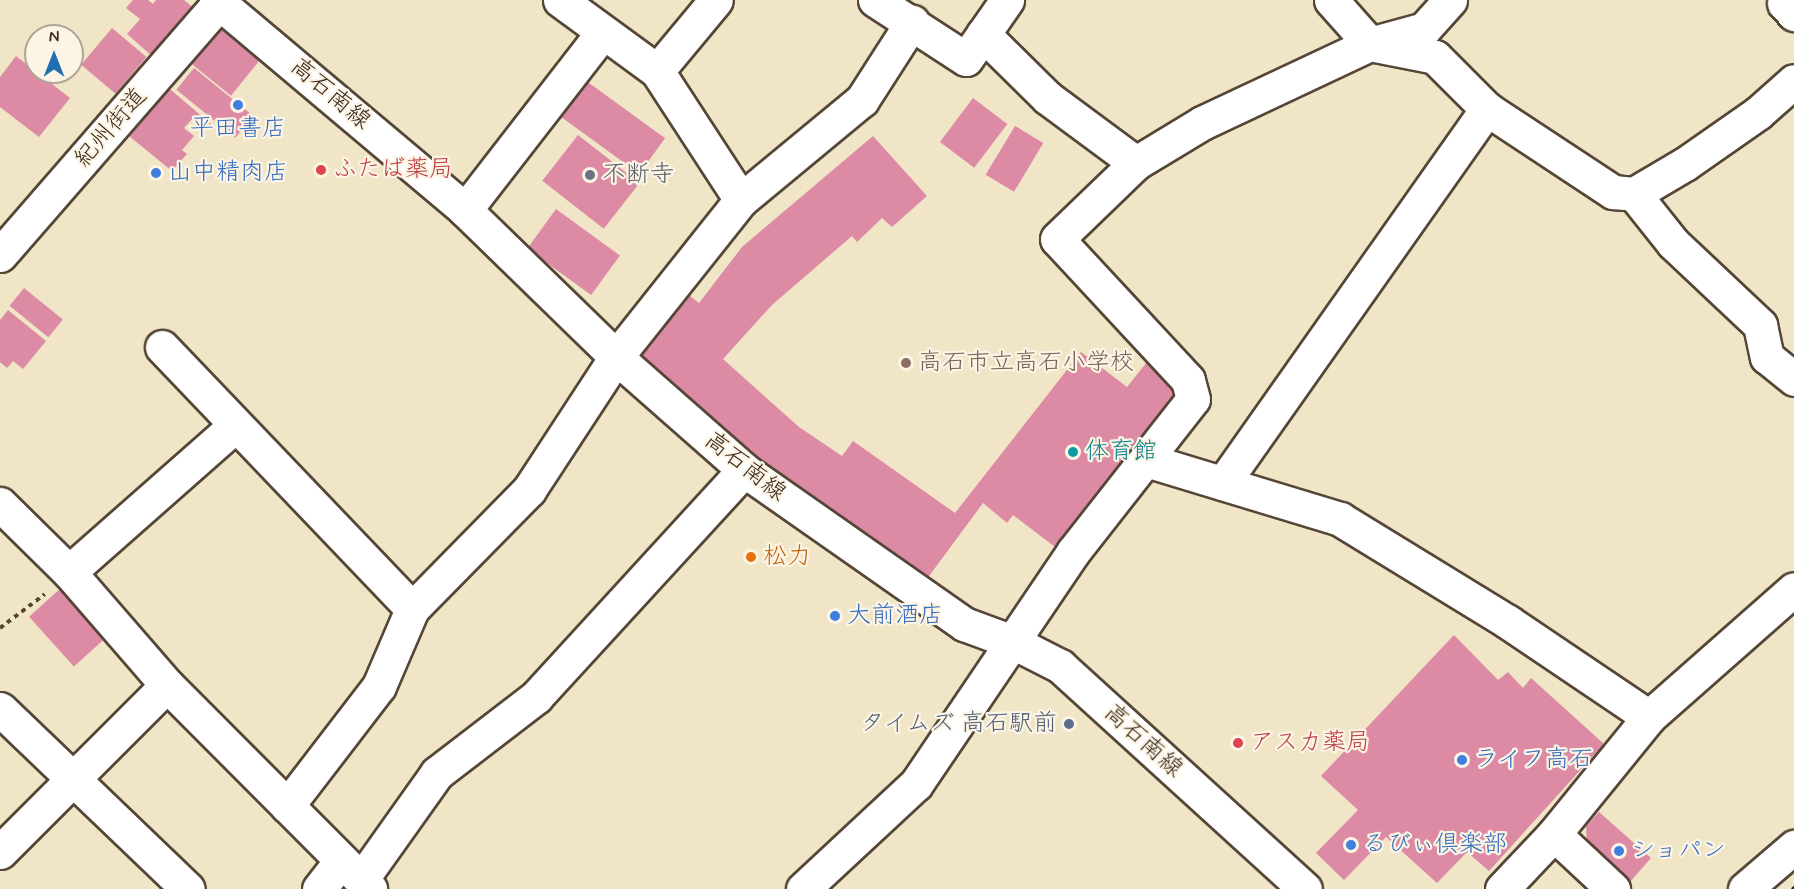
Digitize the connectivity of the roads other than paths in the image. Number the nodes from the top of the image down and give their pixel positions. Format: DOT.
graph roads {
  1 [pos="560,0"];
  2 [pos="716,0"];
  3 [pos="875,0"];
  4 [pos="1007,0"];
  5 [pos="1330,0"];
  6 [pos="1450,0"];
  7 [pos="219,1"];
  8 [pos="912,22"];
  9 [pos="603,32"];
  10 [pos="982,34"];
  11 [pos="1370,44"];
  12 [pos="657,71"];
  13 [pos="1794,81"];
  14 [pos="1487,109"];
  15 [pos="1136,163"];
  16 [pos="1634,194"];
  17 [pos="741,200"];
  18 [pos="465,210"];
  19 [pos="0,255"];
  20 [pos="162,347"];
  21 [pos="616,357"];
  22 [pos="1794,379"];
  23 [pos="236,425"];
  24 [pos="1146,460"];
  25 [pos="744,470"];
  26 [pos="1223,483"];
  27 [pos="0,504"];
  28 [pos="69,572"];
  29 [pos="1794,590"];
  30 [pos="412,609"];
  31 [pos="1013,642"];
  32 [pos="167,685"];
  33 [pos="0,709"];
  34 [pos="1649,717"];
  35 [pos="71,781"];
  36 [pos="287,806"];
  37 [pos="1554,834"];
  38 [pos="1794,847"];
  39 [pos="0,852"];
  40 [pos="357,877"];
  41 [pos="188,889"];
  42 [pos="319,889"];
  43 [pos="802,889"];
  44 [pos="1305,889"];
  45 [pos="1502,889"];
  46 [pos="1613,889"];
  47 [pos="1745,889"];
  1 -- 9 [label="street"];
  2 -- 12 [label="street"];
  3 -- 8 [label="street"];
  4 -- 10 [label="street"];
  5 -- 11 [label="street"];
  6 -- 11 [label="street"];
  7 -- 18 [label="street, 高石南線"];
  7 -- 19 [label="street, 紀州街道"];
  8 -- 10 [label="street"];
  8 -- 17 [label="street"];
  9 -- 12 [label="street"];
  9 -- 18 [label="street"];
  10 -- 15 [label="street"];
  11 -- 14 [label="street"];
  11 -- 15 [label="street"];
  12 -- 17 [label="street"];
  13 -- 16 [label="street"];
  14 -- 16 [label="street"];
  14 -- 26 [label="street"];
  15 -- 24 [label="street"];
  16 -- 22 [label="street"];
  17 -- 21 [label="street"];
  18 -- 21 [label="street, 高石南線"];
  20 -- 23 [label="street"];
  21 -- 25 [label="street, 高石南線"];
  21 -- 30 [label="street"];
  23 -- 28 [label="street"];
  23 -- 30 [label="street"];
  24 -- 26 [label="street"];
  24 -- 31 [label="street"];
  25 -- 31 [label="street, 高石南線"];
  25 -- 40 [label="street"];
  26 -- 34 [label="street"];
  27 -- 28 [label="street"];
  28 -- 32 [label="street"];
  29 -- 34 [label="street"];
  30 -- 36 [label="street"];
  31 -- 43 [label="street"];
  31 -- 44 [label="street, 高石南線"];
  32 -- 35 [label="street"];
  32 -- 36 [label="street"];
  33 -- 35 [label="street"];
  34 -- 37 [label="street"];
  35 -- 39 [label="street"];
  35 -- 41 [label="street"];
  36 -- 40 [label="street"];
  37 -- 45 [label="street"];
  37 -- 46 [label="street"];
  38 -- 47 [label="street"];
  40 -- 42 [label="street"];
}
